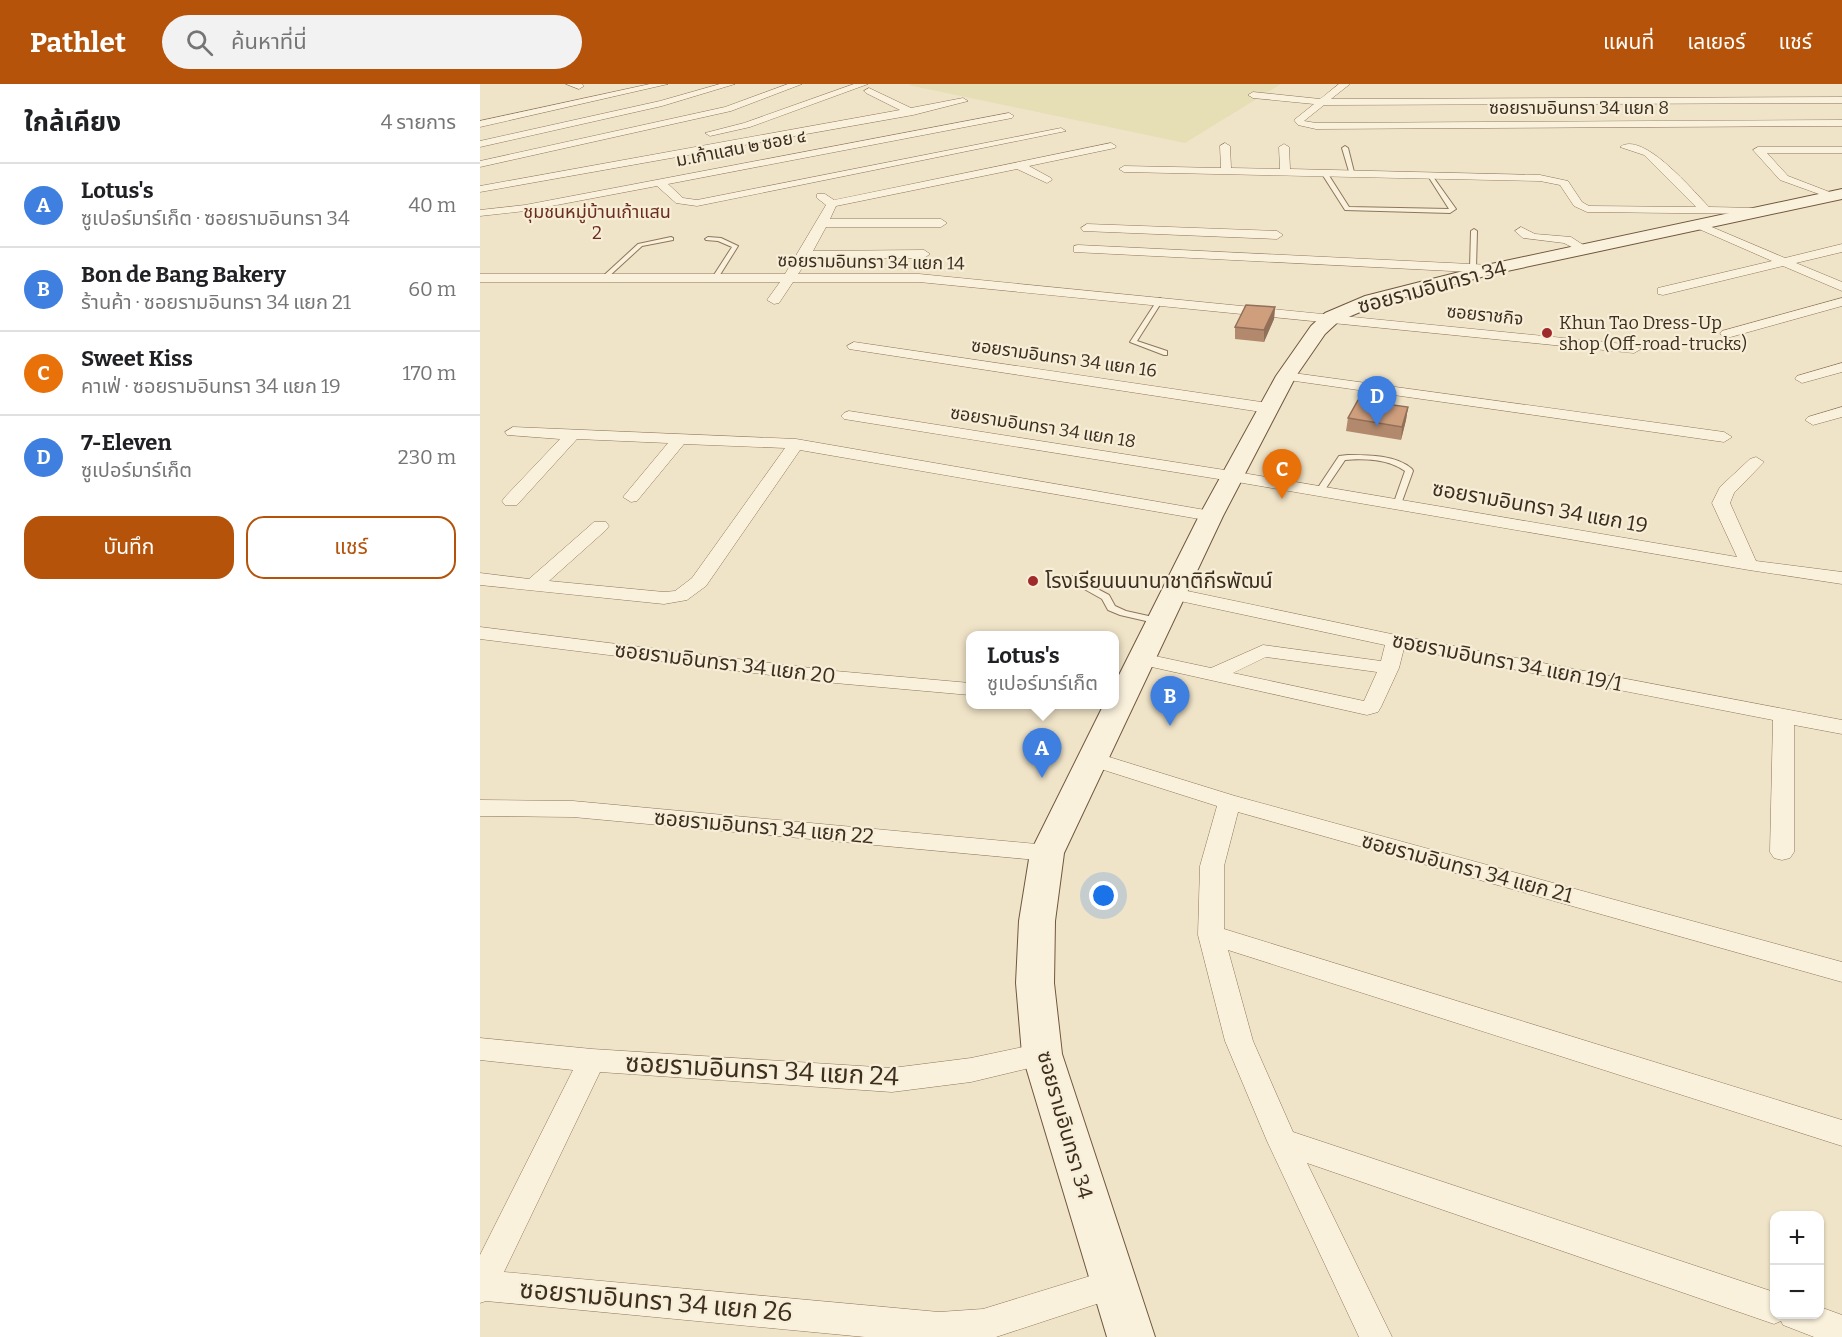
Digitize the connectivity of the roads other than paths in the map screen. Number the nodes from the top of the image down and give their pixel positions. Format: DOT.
graph roads {
  1 [pos="663,84"];
  2 [pos="730,84"];
  3 [pos="796,84"];
  4 [pos="1345,84"];
  5 [pos="866,87"];
  6 [pos="1253,95"];
  7 [pos="1842,100"];
  8 [pos="963,101"];
  9 [pos="1322,102"];
  10 [pos="909,111"];
  11 [pos="1009,116"];
  12 [pos="1842,123"];
  13 [pos="480,124"];
  14 [pos="944,128"];
  15 [pos="1061,131"];
  16 [pos="701,135"];
  17 [pos="480,144"];
  18 [pos="981,146"];
  19 [pos="1111,146"];
  20 [pos="1225,146"];
  21 [pos="1284,147"];
  22 [pos="1625,147"];
  23 [pos="1346,148"];
  24 [pos="1842,150"];
  25 [pos="772,161"];
  26 [pos="480,164"];
  27 [pos="1019,165"];
  28 [pos="1124,169"];
  29 [pos="1226,170"];
  30 [pos="1285,172"];
  31 [pos="1325,174"];
  32 [pos="1353,175"];
  33 [pos="1431,176"];
  34 [pos="1047,180"];
  35 [pos="659,182"];
  36 [pos="803,182"];
  37 [pos="480,189"];
  38 [pos="1836,198"];
  39 [pos="832,204"];
  40 [pos="480,213"];
  41 [pos="1701,217"];
  42 [pos="821,223"];
  43 [pos="941,223"];
  44 [pos="1086,228"];
  45 [pos="1474,231"];
  46 [pos="1521,231"];
  47 [pos="1176,232"];
  48 [pos="1277,235"];
  49 [pos="671,239"];
  50 [pos="708,239"];
  51 [pos="1842,248"];
  52 [pos="1078,249"];
  53 [pos="1585,250"];
  54 [pos="924,254"];
  55 [pos="1172,254"];
  56 [pos="805,255"];
  57 [pos="1784,262"];
  58 [pos="1482,269"];
  59 [pos="480,278"];
  60 [pos="604,278"];
  61 [pos="715,278"];
  62 [pos="789,278"];
  63 [pos="1842,287"];
  64 [pos="1663,291"];
  65 [pos="774,300"];
  66 [pos="1160,300"];
  67 [pos="1842,302"];
  68 [pos="1332,317"];
  69 [pos="1727,334"];
  70 [pos="854,346"];
  71 [pos="1634,349"];
  72 [pos="1164,353"];
  73 [pos="1842,367"];
  74 [pos="1286,376"];
  75 [pos="1802,379"];
  76 [pos="1268,408"];
  77 [pos="1842,412"];
  78 [pos="849,416"];
  79 [pos="1814,420"];
  80 [pos="513,432"];
  81 [pos="572,435"];
  82 [pos="1725,437"];
  83 [pos="681,438"];
  84 [pos="796,444"];
  85 [pos="1756,462"];
  86 [pos="1231,476"];
  87 [pos="1319,492"];
  88 [pos="632,497"];
  89 [pos="511,501"];
  90 [pos="1397,505"];
  91 [pos="1211,516"];
  92 [pos="600,526"];
  93 [pos="1749,566"];
  94 [pos="1842,578"];
  95 [pos="480,579"];
  96 [pos="1073,579"];
  97 [pos="533,585"];
  98 [pos="1173,594"];
  99 [pos="1160,621"];
  100 [pos="480,633"];
  101 [pos="507,637"];
  102 [pos="1396,641"];
  103 [pos="480,643"];
  104 [pos="1140,659"];
  105 [pos="1389,668"];
  106 [pos="1214,674"];
  107 [pos="966,689"];
  108 [pos="1119,698"];
  109 [pos="1114,709"];
  110 [pos="1784,715"];
  111 [pos="1842,727"];
  112 [pos="1093,759"];
  113 [pos="1229,802"];
  114 [pos="480,808"];
  115 [pos="1782,852"];
  116 [pos="1047,853"];
  117 [pos="1211,935"];
  118 [pos="1842,972"];
  119 [pos="480,1049"];
  120 [pos="1042,1054"];
  121 [pos="592,1060"];
  122 [pos="1842,1133"];
  123 [pos="1282,1141"];
  124 [pos="1113,1284"];
  125 [pos="481,1286"];
  126 [pos="1770,1307"];
  127 [pos="1808,1319"];
  128 [pos="1842,1331"];
  129 [pos="1131,1337"];
  130 [pos="1376,1337"];
  1 -- 13 [label="street"];
  2 -- 17 [label="street"];
  3 -- 26 [label="street"];
  4 -- 9 [label="street"];
  5 -- 10 [label="street"];
  5 -- 16 [label="street"];
  6 -- 9 [label="street"];
  7 -- 9 [label="street"];
  8 -- 10 [label="street"];
  9 -- 12 [label="street, ซอยรามอินทรา 34 แยก 8"];
  10 -- 14 [label="street"];
  10 -- 37 [label="street"];
  11 -- 14 [label="street, ม.เก้าแสน ๒ ซอย ๔"];
  14 -- 18 [label="street"];
  14 -- 25 [label="street, ม.เก้าแสน ๒ ซอย ๔"];
  15 -- 18 [label="street"];
  18 -- 27 [label="street"];
  18 -- 36 [label="street"];
  19 -- 27 [label="street"];
  20 -- 29 [label="street"];
  21 -- 30 [label="street"];
  22 -- 41 [label="street"];
  23 -- 32 [label="lane"];
  24 -- 38 [label="street"];
  25 -- 35 [label="street, ม.เก้าแสน ๒ ซอย ๔"];
  25 -- 36 [label="street"];
  27 -- 34 [label="street"];
  27 -- 39 [label="street"];
  28 -- 29 [label="street"];
  29 -- 30 [label="street"];
  30 -- 31 [label="street"];
  31 -- 32 [label="street"];
  31 -- 33 [label="lane"];
  32 -- 33 [label="street"];
  33 -- 41 [label="street"];
  35 -- 36 [label="street"];
  35 -- 40 [label="street, ม.เก้าแสน ๒ ซอย ๔"];
  36 -- 39 [label="street"];
  38 -- 41 [label="street, ซอยรามอินทรา 34"];
  39 -- 42 [label="street"];
  41 -- 53 [label="street, ซอยรามอินทรา 34"];
  41 -- 57 [label="street"];
  42 -- 43 [label="street"];
  42 -- 56 [label="street"];
  44 -- 47 [label="street"];
  45 -- 58 [label="lane"];
  46 -- 53 [label="street"];
  47 -- 48 [label="street"];
  47 -- 55 [label="street"];
  49 -- 60 [label="lane"];
  50 -- 61 [label="lane"];
  51 -- 57 [label="street"];
  52 -- 55 [label="street"];
  53 -- 58 [label="street, ซอยรามอินทรา 34"];
  54 -- 56 [label="street"];
  55 -- 58 [label="street"];
  56 -- 62 [label="street"];
  57 -- 63 [label="street"];
  57 -- 64 [label="street"];
  58 -- 68 [label="street, ซอยรามอินทรา 34"];
  59 -- 60 [label="street, ซอยรามอินทรา 34 แยก 14"];
  60 -- 61 [label="street, ซอยรามอินทรา 34 แยก 14"];
  61 -- 62 [label="street, ซอยรามอินทรา 34 แยก 14"];
  62 -- 65 [label="street"];
  62 -- 66 [label="street, ซอยรามอินทรา 34 แยก 14"];
  66 -- 68 [label="street, ซอยรามอินทรา 34 แยก 14"];
  66 -- 72 [label="lane"];
  67 -- 69 [label="street"];
  68 -- 71 [label="street, ซอยราชกิจ"];
  68 -- 74 [label="street, ซอยรามอินทรา 34"];
  70 -- 76 [label="street, ซอยรามอินทรา 34 แยก 16"];
  73 -- 75 [label="street"];
  74 -- 76 [label="street, ซอยรามอินทรา 34"];
  74 -- 82 [label="street"];
  76 -- 86 [label="street, ซอยรามอินทรา 34"];
  77 -- 79 [label="street"];
  78 -- 86 [label="street, ซอยรามอินทรา 34 แยก 18"];
  80 -- 81 [label="street"];
  81 -- 83 [label="street"];
  81 -- 89 [label="street"];
  83 -- 84 [label="street"];
  83 -- 88 [label="street"];
  84 -- 91 [label="street"];
  84 -- 97 [label="street"];
  85 -- 93 [label="street"];
  86 -- 87 [label="street, ซอยรามอินทรา 34 แยก 19"];
  86 -- 91 [label="street, ซอยรามอินทรา 34"];
  87 -- 90 [label="street, ซอยรามอินทรา 34 แยก 19"];
  87 -- 90 [label="lane"];
  90 -- 93 [label="street, ซอยรามอินทรา 34 แยก 19"];
  91 -- 98 [label="street, ซอยรามอินทรา 34"];
  92 -- 97 [label="street"];
  93 -- 94 [label="street, ซอยรามอินทรา 34 แยก 19"];
  95 -- 97 [label="street"];
  96 -- 99 [label="lane"];
  98 -- 99 [label="street, ซอยรามอินทรา 34"];
  98 -- 102 [label="street, ซอยรามอินทรา 34 แยก 19/1"];
  99 -- 104 [label="street, ซอยรามอินทรา 34"];
  100 -- 101 [label="street, ซอยรามอินทรา 34 แยก 20"];
  101 -- 103 [label="street"];
  101 -- 107 [label="street, ซอยรามอินทรา 34 แยก 20"];
  102 -- 105 [label="street"];
  102 -- 110 [label="street, ซอยรามอินทรา 34 แยก 19/1"];
  104 -- 106 [label="street"];
  104 -- 108 [label="street, ซอยรามอินทรา 34"];
  105 -- 106 [label="street"];
  105 -- 106 [label="street"];
  109 -- 112 [label="street, ซอยรามอินทรา 34"];
  110 -- 111 [label="street, ซอยรามอินทรา 34 แยก 19/1"];
  110 -- 115 [label="street"];
  112 -- 113 [label="street, ซอยรามอินทรา 34 แยก 21"];
  112 -- 116 [label="street, ซอยรามอินทรา 34"];
  113 -- 117 [label="street"];
  113 -- 118 [label="street, ซอยรามอินทรา 34 แยก 21"];
  114 -- 116 [label="street, ซอยรามอินทรา 34 แยก 22"];
  116 -- 120 [label="street, ซอยรามอินทรา 34"];
  117 -- 122 [label="street"];
  117 -- 123 [label="street"];
  119 -- 121 [label="street, ซอยรามอินทรา 34 แยก 24"];
  120 -- 121 [label="street, ซอยรามอินทรา 34 แยก 24"];
  120 -- 124 [label="street, ซอยรามอินทรา 34"];
  121 -- 125 [label="street"];
  123 -- 126 [label="street"];
  123 -- 130 [label="street"];
  124 -- 125 [label="street, ซอยรามอินทรา 34 แยก 26"];
  124 -- 129 [label="street, ซอยรามอินทรา 34"];
  127 -- 128 [label="street"];
}
